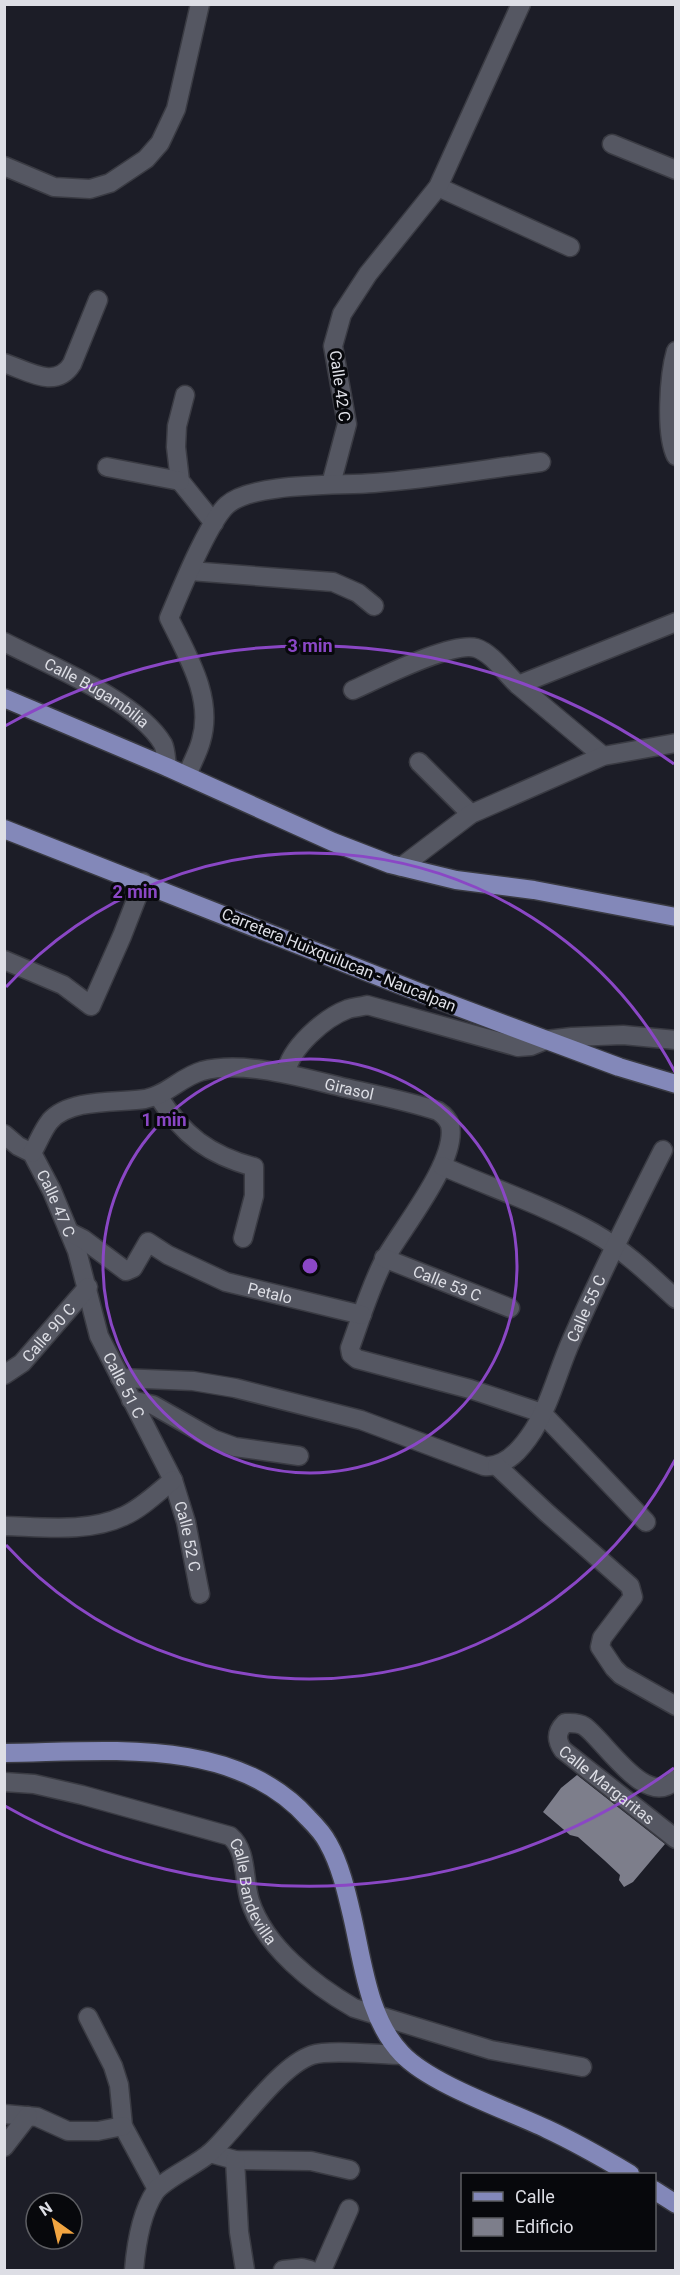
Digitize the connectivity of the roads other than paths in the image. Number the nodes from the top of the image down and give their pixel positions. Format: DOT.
graph roads {
  1 [pos="200,4"];
  2 [pos="520,4"];
  3 [pos="612,144"];
  4 [pos="4,166"];
  5 [pos="675,170"];
  6 [pos="438,187"];
  7 [pos="570,247"];
  8 [pos="98,300"];
  9 [pos="675,351"];
  10 [pos="4,363"];
  11 [pos="185,395"];
  12 [pos="674,449"];
  13 [pos="541,462"];
  14 [pos="107,467"];
  15 [pos="180,481"];
  16 [pos="331,484"];
  17 [pos="214,523"];
  18 [pos="190,571"];
  19 [pos="374,606"];
  20 [pos="675,622"];
  21 [pos="4,642"];
  22 [pos="518,685"];
  23 [pos="352,690"];
  24 [pos="4,698"];
  25 [pos="675,742"];
  26 [pos="603,756"];
  27 [pos="418,762"];
  28 [pos="167,767"];
  29 [pos="187,776"];
  30 [pos="471,814"];
  31 [pos="4,829"];
  32 [pos="401,867"];
  33 [pos="142,882"];
  34 [pos="675,918"];
  35 [pos="4,960"];
  36 [pos="546,1040"];
  37 [pos="675,1040"];
  38 [pos="286,1073"];
  39 [pos="675,1084"];
  40 [pos="158,1096"];
  41 [pos="4,1134"];
  42 [pos="663,1150"];
  43 [pos="32,1153"];
  44 [pos="442,1166"];
  45 [pos="69,1232"];
  46 [pos="243,1238"];
  47 [pos="613,1245"];
  48 [pos="384,1258"];
  49 [pos="88,1287"];
  50 [pos="675,1299"];
  51 [pos="510,1308"];
  52 [pos="362,1315"];
  53 [pos="4,1375"];
  54 [pos="120,1378"];
  55 [pos="131,1400"];
  56 [pos="542,1413"];
  57 [pos="299,1456"];
  58 [pos="502,1464"];
  59 [pos="173,1480"];
  60 [pos="646,1522"];
  61 [pos="4,1526"];
  62 [pos="200,1594"];
  63 [pos="675,1706"];
  64 [pos="4,1753"];
  65 [pos="675,1779"];
  66 [pos="4,1782"];
  67 [pos="675,1839"];
  68 [pos="378,2015"];
  69 [pos="88,2017"];
  70 [pos="403,2055"];
  71 [pos="582,2067"];
  72 [pos="4,2115"];
  73 [pos="28,2116"];
  74 [pos="123,2127"];
  75 [pos="4,2146"];
  76 [pos="210,2153"];
  77 [pos="235,2160"];
  78 [pos="350,2170"];
  79 [pos="626,2173"];
  80 [pos="157,2189"];
  81 [pos="656,2191"];
  82 [pos="675,2204"];
  83 [pos="349,2209"];
  84 [pos="134,2271"];
  85 [pos="245,2271"];
  86 [pos="283,2271"];
  87 [pos="310,2271"];
  88 [pos="322,2271"];
  1 -- 4 [label="street"];
  2 -- 6 [label="street, Calle 42 C"];
  3 -- 5 [label="street"];
  6 -- 7 [label="street"];
  6 -- 16 [label="street, Calle 42 C"];
  8 -- 10 [label="street"];
  9 -- 12 [label="street"];
  11 -- 15 [label="street"];
  13 -- 16 [label="street"];
  14 -- 15 [label="street"];
  15 -- 17 [label="street"];
  16 -- 17 [label="street"];
  17 -- 18 [label="street"];
  18 -- 19 [label="street"];
  18 -- 29 [label="street"];
  20 -- 22 [label="street"];
  21 -- 28 [label="street, Calle Bugambilia"];
  22 -- 23 [label="street"];
  22 -- 26 [label="street"];
  24 -- 28 [label="main road"];
  25 -- 26 [label="street"];
  26 -- 30 [label="street"];
  27 -- 30 [label="street"];
  28 -- 29 [label="main road"];
  29 -- 32 [label="main road"];
  30 -- 32 [label="street"];
  31 -- 33 [label="main road, Carretera Huixquilucan - Naucalpan"];
  32 -- 34 [label="main road"];
  33 -- 35 [label="street"];
  33 -- 36 [label="main road, Carretera Huixquilucan - Naucalpan"];
  36 -- 37 [label="street"];
  36 -- 38 [label="street"];
  36 -- 39 [label="main road, Carretera Huixquilucan - Naucalpan"];
  38 -- 40 [label="street, Girasol"];
  38 -- 44 [label="street, Girasol"];
  40 -- 43 [label="street"];
  40 -- 46 [label="street"];
  41 -- 43 [label="street, Calle 47 C"];
  42 -- 47 [label="street, Calle 55 C"];
  43 -- 45 [label="street, Calle 47 C"];
  44 -- 47 [label="street"];
  44 -- 48 [label="street, Girasol"];
  45 -- 49 [label="street, Calle 47 C"];
  45 -- 52 [label="street, Petalo"];
  47 -- 50 [label="street"];
  47 -- 56 [label="street, Calle 55 C"];
  48 -- 51 [label="street, Calle 53 C"];
  48 -- 52 [label="street, Girasol"];
  49 -- 53 [label="street, Calle 90 C"];
  49 -- 54 [label="street, Calle 51 C"];
  52 -- 56 [label="street, Girasol"];
  54 -- 55 [label="street, Calle 51 C"];
  54 -- 58 [label="street"];
  55 -- 57 [label="street"];
  55 -- 59 [label="street, Calle 51 C"];
  56 -- 58 [label="street, Calle 55 C"];
  56 -- 60 [label="street"];
  58 -- 63 [label="street"];
  59 -- 61 [label="street"];
  59 -- 62 [label="street, Calle 52 C"];
  64 -- 68 [label="main road"];
  65 -- 67 [label="street, Calle Margaritas"];
  66 -- 68 [label="street, Calle Bandevilla"];
  68 -- 70 [label="main road"];
  68 -- 71 [label="street, Calle Bandevilla"];
  69 -- 74 [label="street"];
  70 -- 76 [label="street"];
  70 -- 79 [label="main road"];
  72 -- 73 [label="street"];
  73 -- 74 [label="street"];
  73 -- 75 [label="street"];
  74 -- 80 [label="street"];
  76 -- 77 [label="street"];
  76 -- 80 [label="street"];
  77 -- 78 [label="street"];
  77 -- 85 [label="street"];
  80 -- 84 [label="street"];
  81 -- 82 [label="main road"];
  83 -- 88 [label="street"];
  86 -- 87 [label="street"];
}
